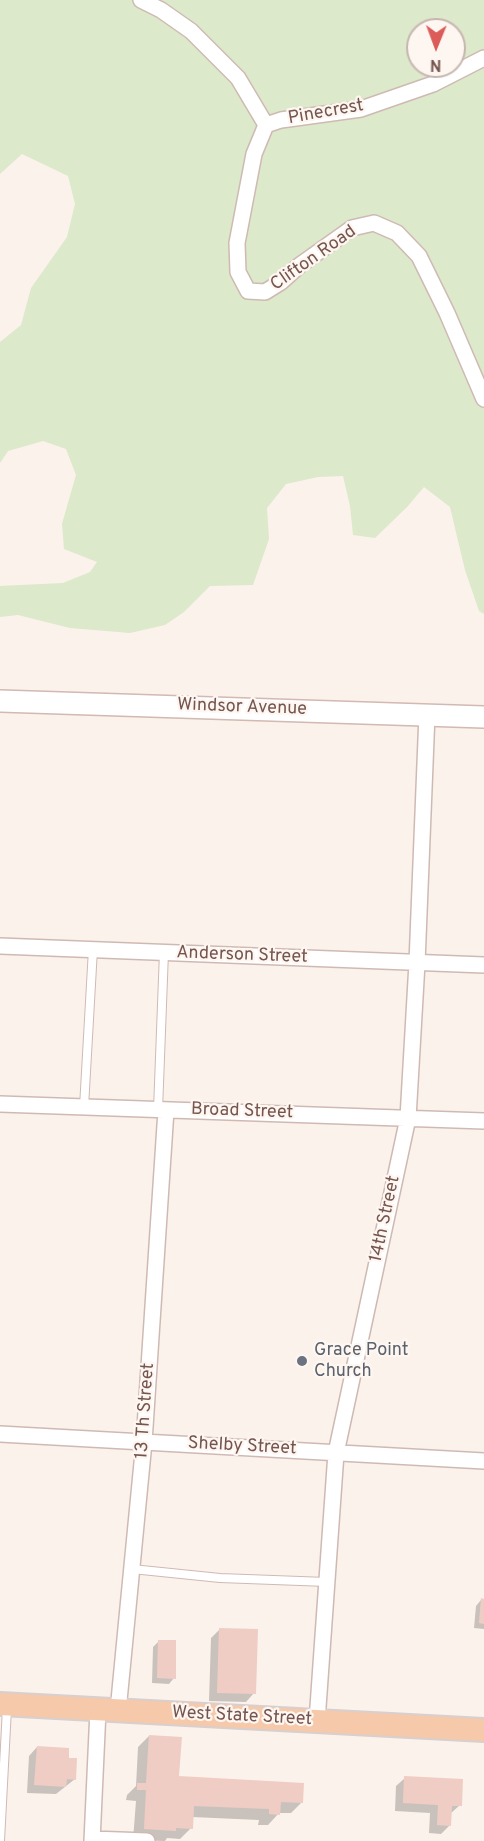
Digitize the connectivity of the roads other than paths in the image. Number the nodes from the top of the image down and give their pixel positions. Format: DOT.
graph roads {
  1 [pos="141,0"];
  2 [pos="484,58"];
  3 [pos="266,125"];
  4 [pos="484,399"];
  5 [pos="0,701"];
  6 [pos="427,714"];
  7 [pos="484,717"];
  8 [pos="0,946"];
  9 [pos="93,950"];
  10 [pos="164,952"];
  11 [pos="417,963"];
  12 [pos="484,965"];
  13 [pos="0,1104"];
  14 [pos="84,1107"];
  15 [pos="162,1110"];
  16 [pos="408,1118"];
  17 [pos="484,1121"];
  18 [pos="0,1434"];
  19 [pos="144,1442"];
  20 [pos="336,1453"];
  21 [pos="484,1461"];
  22 [pos="132,1569"];
  23 [pos="327,1582"];
  24 [pos="4,1705"];
  25 [pos="108,1710"];
  26 [pos="317,1721"];
  27 [pos="484,1730"];
  28 [pos="92,1840"];
  29 [pos="0,1841"];
  30 [pos="147,1841"];
  1 -- 3 [label="street"];
  2 -- 3 [label="street, Pinecrest"];
  3 -- 4 [label="street, Clifton Road"];
  5 -- 6 [label="street, Windsor Avenue"];
  6 -- 7 [label="street, Windsor Avenue"];
  6 -- 11 [label="street, 14th Street"];
  8 -- 9 [label="street, Anderson Street"];
  9 -- 10 [label="street, Anderson Street"];
  9 -- 14 [label="lane"];
  10 -- 11 [label="street, Anderson Street"];
  10 -- 15 [label="lane"];
  11 -- 12 [label="street, Anderson Street"];
  11 -- 16 [label="street, 14th Street"];
  13 -- 14 [label="street, Broad Street"];
  14 -- 15 [label="street, Broad Street"];
  15 -- 16 [label="street, Broad Street"];
  15 -- 19 [label="street, 13 Th Street"];
  16 -- 17 [label="street, Broad Street"];
  16 -- 20 [label="street, 14th Street"];
  18 -- 19 [label="street, Shelby Street"];
  19 -- 20 [label="street, Shelby Street"];
  19 -- 22 [label="street, 13 Th Street"];
  20 -- 21 [label="street, Shelby Street"];
  20 -- 23 [label="street, 14th Street"];
  22 -- 23 [label="lane"];
  22 -- 25 [label="street, 13 Th Street"];
  23 -- 26 [label="street, 14th Street"];
  24 -- 25 [label="main road, West State Street"];
  24 -- 29 [label="lane"];
  25 -- 26 [label="main road, West State Street"];
  25 -- 28 [label="street, 13 Th Street"];
  26 -- 27 [label="main road, West State Street"];
  28 -- 30 [label="street"];
}
